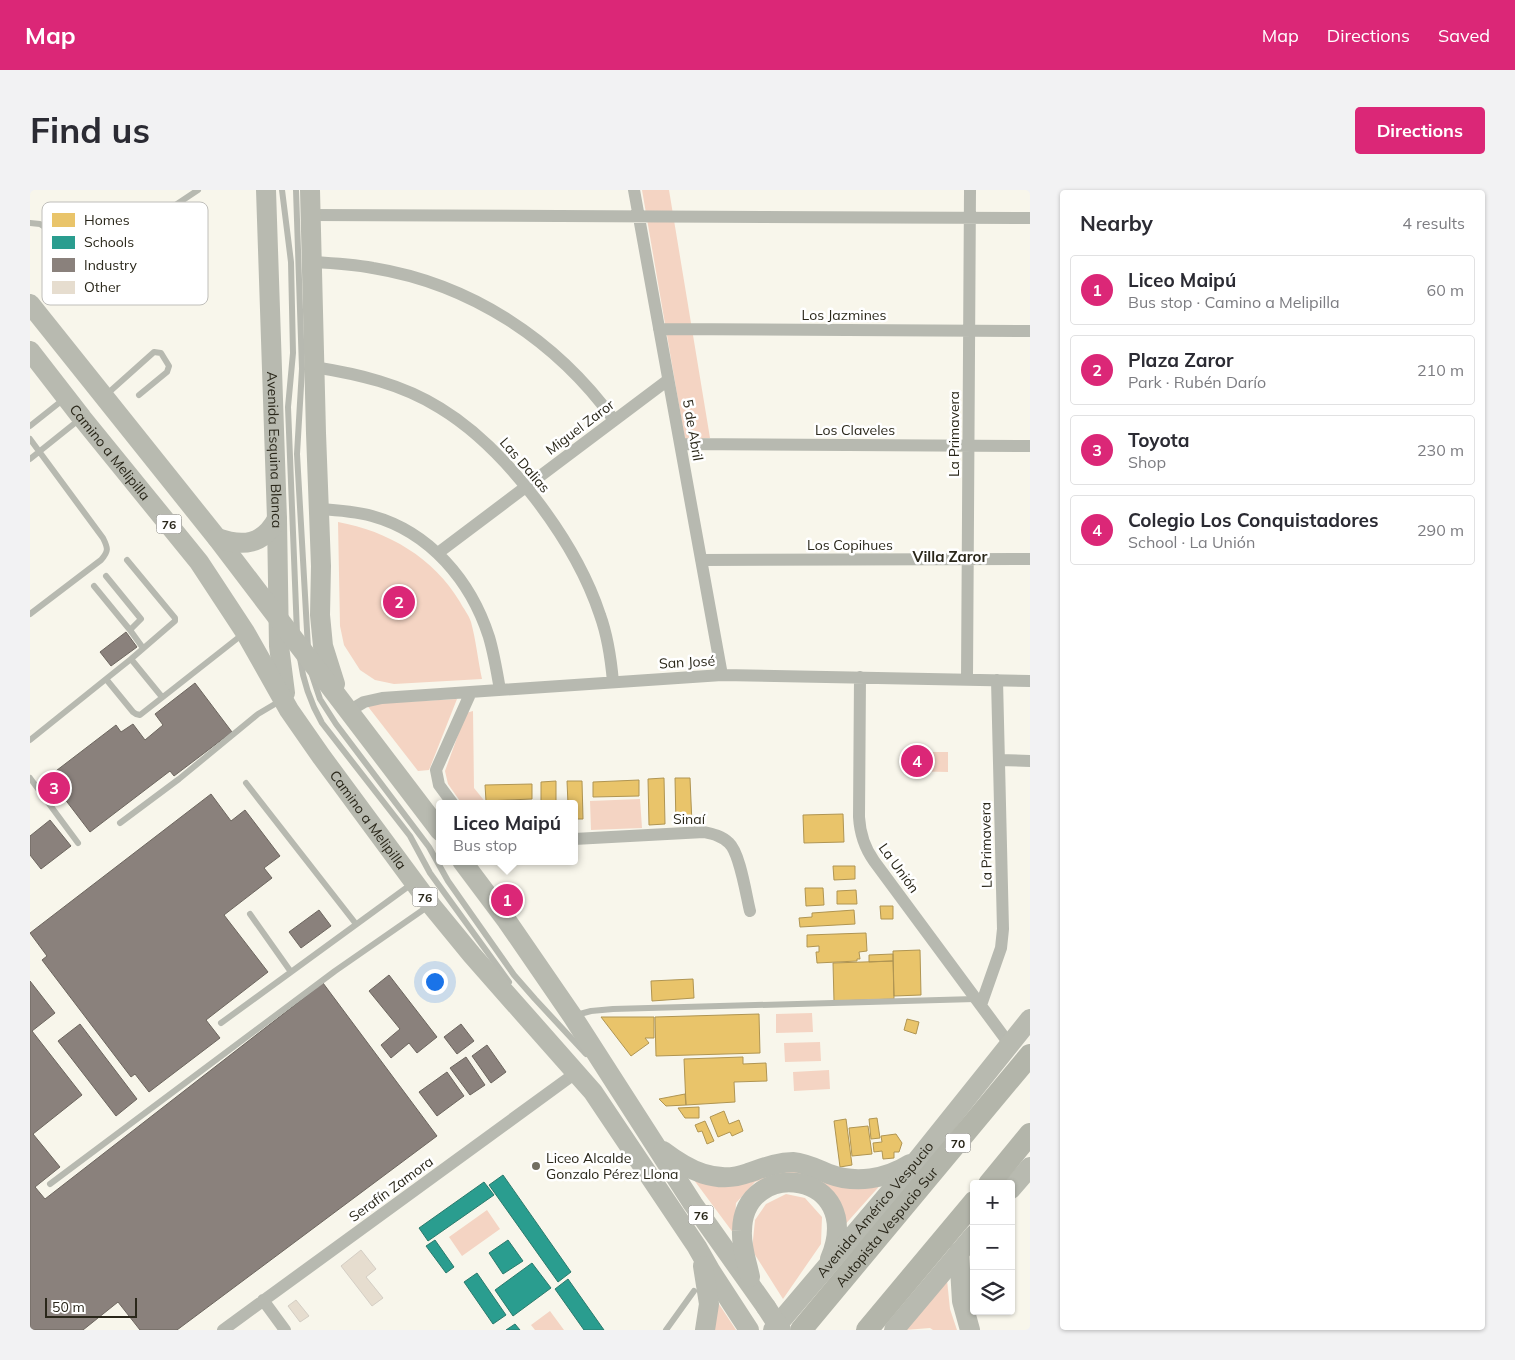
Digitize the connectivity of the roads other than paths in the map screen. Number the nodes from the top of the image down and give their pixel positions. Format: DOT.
graph roads {
  1 [pos="198,190"];
  2 [pos="266,190"];
  3 [pos="282,190"];
  4 [pos="296,190"];
  5 [pos="310,190"];
  6 [pos="634,190"];
  7 [pos="970,190"];
  8 [pos="180,202"];
  9 [pos="311,215"];
  10 [pos="638,216"];
  11 [pos="970,217"];
  12 [pos="1030,218"];
  13 [pos="312,262"];
  14 [pos="30,304"];
  15 [pos="659,329"];
  16 [pos="969,331"];
  17 [pos="1030,332"];
  18 [pos="30,351"];
  19 [pos="314,367"];
  20 [pos="668,380"];
  21 [pos="138,395"];
  22 [pos="104,397"];
  23 [pos="66,398"];
  24 [pos="82,418"];
  25 [pos="614,420"];
  26 [pos="30,426"];
  27 [pos="30,439"];
  28 [pos="680,444"];
  29 [pos="968,445"];
  30 [pos="1030,446"];
  31 [pos="39,453"];
  32 [pos="30,459"];
  33 [pos="525,487"];
  34 [pos="319,509"];
  35 [pos="277,519"];
  36 [pos="217,538"];
  37 [pos="438,553"];
  38 [pos="1030,559"];
  39 [pos="127,560"];
  40 [pos="701,560"];
  41 [pos="968,560"];
  42 [pos="106,576"];
  43 [pos="94,586"];
  44 [pos="30,614"];
  45 [pos="278,618"];
  46 [pos="130,630"];
  47 [pos="245,632"];
  48 [pos="143,648"];
  49 [pos="304,652"];
  50 [pos="131,659"];
  51 [pos="722,675"];
  52 [pos="860,677"];
  53 [pos="106,678"];
  54 [pos="967,679"];
  55 [pos="997,680"];
  56 [pos="1030,681"];
  57 [pos="613,682"];
  58 [pos="500,690"];
  59 [pos="471,692"];
  60 [pos="162,697"];
  61 [pos="286,704"];
  62 [pos="344,704"];
  63 [pos="30,740"];
  64 [pos="999,760"];
  65 [pos="1030,761"];
  66 [pos="30,778"];
  67 [pos="246,783"];
  68 [pos="450,800"];
  69 [pos="120,823"];
  70 [pos="436,826"];
  71 [pos="578,839"];
  72 [pos="78,843"];
  73 [pos="436,861"];
  74 [pos="439,865"];
  75 [pos="465,865"];
  76 [pos="414,882"];
  77 [pos="431,905"];
  78 [pos="750,911"];
  79 [pos="250,914"];
  80 [pos="356,924"];
  81 [pos="291,972"];
  82 [pos="511,985"];
  83 [pos="520,999"];
  84 [pos="979,1002"];
  85 [pos="573,1016"];
  86 [pos="1030,1019"];
  87 [pos="221,1023"];
  88 [pos="1010,1045"];
  89 [pos="1030,1055"];
  90 [pos="577,1072"];
  91 [pos="622,1092"];
  92 [pos="1030,1134"];
  93 [pos="653,1142"];
  94 [pos="918,1159"];
  95 [pos="1030,1167"];
  96 [pos="992,1180"];
  97 [pos="50,1184"];
  98 [pos="1015,1184"];
  99 [pos="970,1207"];
  100 [pos="970,1240"];
  101 [pos="697,1247"];
  102 [pos="959,1252"];
  103 [pos="828,1264"];
  104 [pos="752,1286"];
  105 [pos="694,1292"];
  106 [pos="263,1300"];
  107 [pos="223,1330"];
  108 [pos="285,1330"];
  109 [pos="666,1330"];
  110 [pos="706,1330"];
  111 [pos="749,1330"];
  112 [pos="773,1330"];
  113 [pos="781,1330"];
  114 [pos="801,1330"];
  115 [pos="867,1330"];
  116 [pos="894,1330"];
  117 [pos="970,1330"];
  1 -- 8 [label="lane"];
  2 -- 35 [label="main road, Avenida Esquina Blanca"];
  3 -- 49 [label="lane"];
  4 -- 49 [label="lane"];
  5 -- 9 [label="main road"];
  6 -- 10 [label="street, 5 de Abril"];
  7 -- 11 [label="street, La Primavera"];
  9 -- 10 [label="street"];
  9 -- 13 [label="main road"];
  10 -- 11 [label="street"];
  10 -- 15 [label="street, 5 de Abril"];
  11 -- 12 [label="street"];
  11 -- 16 [label="street, La Primavera"];
  13 -- 19 [label="main road"];
  13 -- 25 [label="street"];
  14 -- 22 [label="main road, 76"];
  15 -- 16 [label="street, Los Jazmines"];
  15 -- 20 [label="street, 5 de Abril"];
  16 -- 17 [label="street, Los Jazmines"];
  16 -- 29 [label="street, La Primavera"];
  18 -- 23 [label="main road, Camino a Melipilla / 76"];
  19 -- 33 [label="street, Las Dalias"];
  19 -- 34 [label="main road"];
  20 -- 25 [label="street, Miguel Zaror"];
  20 -- 28 [label="street, 5 de Abril"];
  21 -- 22 [label="lane"];
  22 -- 36 [label="main road, 76"];
  23 -- 24 [label="main road, Camino a Melipilla / 76"];
  23 -- 26 [label="lane"];
  24 -- 31 [label="lane"];
  24 -- 47 [label="main road, Camino a Melipilla / 76"];
  25 -- 33 [label="street, Miguel Zaror"];
  27 -- 31 [label="lane"];
  28 -- 29 [label="street, Los Claveles"];
  28 -- 40 [label="street, 5 de Abril"];
  29 -- 30 [label="street, Los Claveles"];
  29 -- 41 [label="street, La Primavera"];
  31 -- 32 [label="lane"];
  31 -- 44 [label="lane"];
  33 -- 37 [label="street, Miguel Zaror"];
  33 -- 57 [label="street, Las Dalias"];
  34 -- 37 [label="street"];
  34 -- 62 [label="main road"];
  35 -- 36 [label="main road"];
  35 -- 45 [label="main road, Avenida Esquina Blanca"];
  36 -- 45 [label="main road, 76"];
  37 -- 58 [label="street"];
  38 -- 41 [label="street, Los Copihues"];
  39 -- 48 [label="lane"];
  40 -- 41 [label="street, Los Copihues"];
  40 -- 51 [label="street, 5 de Abril"];
  41 -- 54 [label="street, La Primavera"];
  42 -- 46 [label="lane"];
  43 -- 46 [label="lane"];
  45 -- 49 [label="main road, 76"];
  45 -- 61 [label="main road, Avenida Esquina Blanca"];
  46 -- 48 [label="lane"];
  47 -- 60 [label="lane"];
  47 -- 61 [label="main road, Camino a Melipilla / 76"];
  48 -- 50 [label="lane"];
  49 -- 62 [label="main road, 76"];
  49 -- 73 [label="lane"];
  49 -- 82 [label="lane"];
  50 -- 53 [label="lane"];
  50 -- 60 [label="lane"];
  51 -- 52 [label="street, San José"];
  51 -- 57 [label="street, San José"];
  52 -- 54 [label="street, San José"];
  52 -- 84 [label="street, La Unión"];
  53 -- 60 [label="lane"];
  53 -- 63 [label="lane"];
  54 -- 55 [label="street, San José"];
  55 -- 56 [label="street, San José"];
  55 -- 64 [label="street, La Primavera"];
  57 -- 58 [label="street, San José"];
  58 -- 59 [label="street, San José"];
  59 -- 62 [label="street, San José"];
  59 -- 68 [label="street"];
  61 -- 69 [label="lane"];
  61 -- 76 [label="main road, Camino a Melipilla / 76"];
  62 -- 70 [label="main road, 76"];
  64 -- 65 [label="street"];
  64 -- 84 [label="street, La Primavera"];
  66 -- 72 [label="lane"];
  67 -- 80 [label="lane"];
  71 -- 78 [label="street, Sinaí"];
  74 -- 91 [label="lane"];
  75 -- 85 [label="main road, 76"];
  76 -- 77 [label="main road, Camino a Melipilla / 76"];
  76 -- 80 [label="lane"];
  77 -- 90 [label="main road, Camino a Melipilla / 76"];
  77 -- 97 [label="lane"];
  79 -- 81 [label="lane"];
  80 -- 81 [label="lane"];
  81 -- 87 [label="lane"];
  83 -- 90 [label="lane"];
  84 -- 85 [label="lane"];
  84 -- 88 [label="street, La Unión"];
  85 -- 91 [label="main road, 76"];
  86 -- 88 [label="main road, Avenida Américo Vespucio"];
  88 -- 94 [label="main road, Avenida Américo Vespucio"];
  89 -- 114 [label="highway, Autopista Vespucio Sur / 70"];
  90 -- 101 [label="main road, Camino a Melipilla / 76"];
  90 -- 106 [label="street, Serafín Zamora"];
  91 -- 93 [label="main road, 76"];
  92 -- 96 [label="highway"];
  93 -- 94 [label="main road"];
  93 -- 104 [label="main road, 76"];
  94 -- 103 [label="main road, Avenida Américo Vespucio"];
  95 -- 98 [label="main road"];
  99 -- 115 [label="highway"];
  100 -- 102 [label="main road"];
  101 -- 110 [label="main road"];
  101 -- 111 [label="main road, Camino a Melipilla / 76"];
  102 -- 116 [label="main road"];
  102 -- 117 [label="main road"];
  103 -- 104 [label="main road"];
  103 -- 112 [label="main road, Avenida Américo Vespucio"];
  104 -- 113 [label="main road, 76, bridge"];
  105 -- 109 [label="lane"];
  106 -- 107 [label="street, Serafín Zamora"];
  106 -- 108 [label="street"];
}
